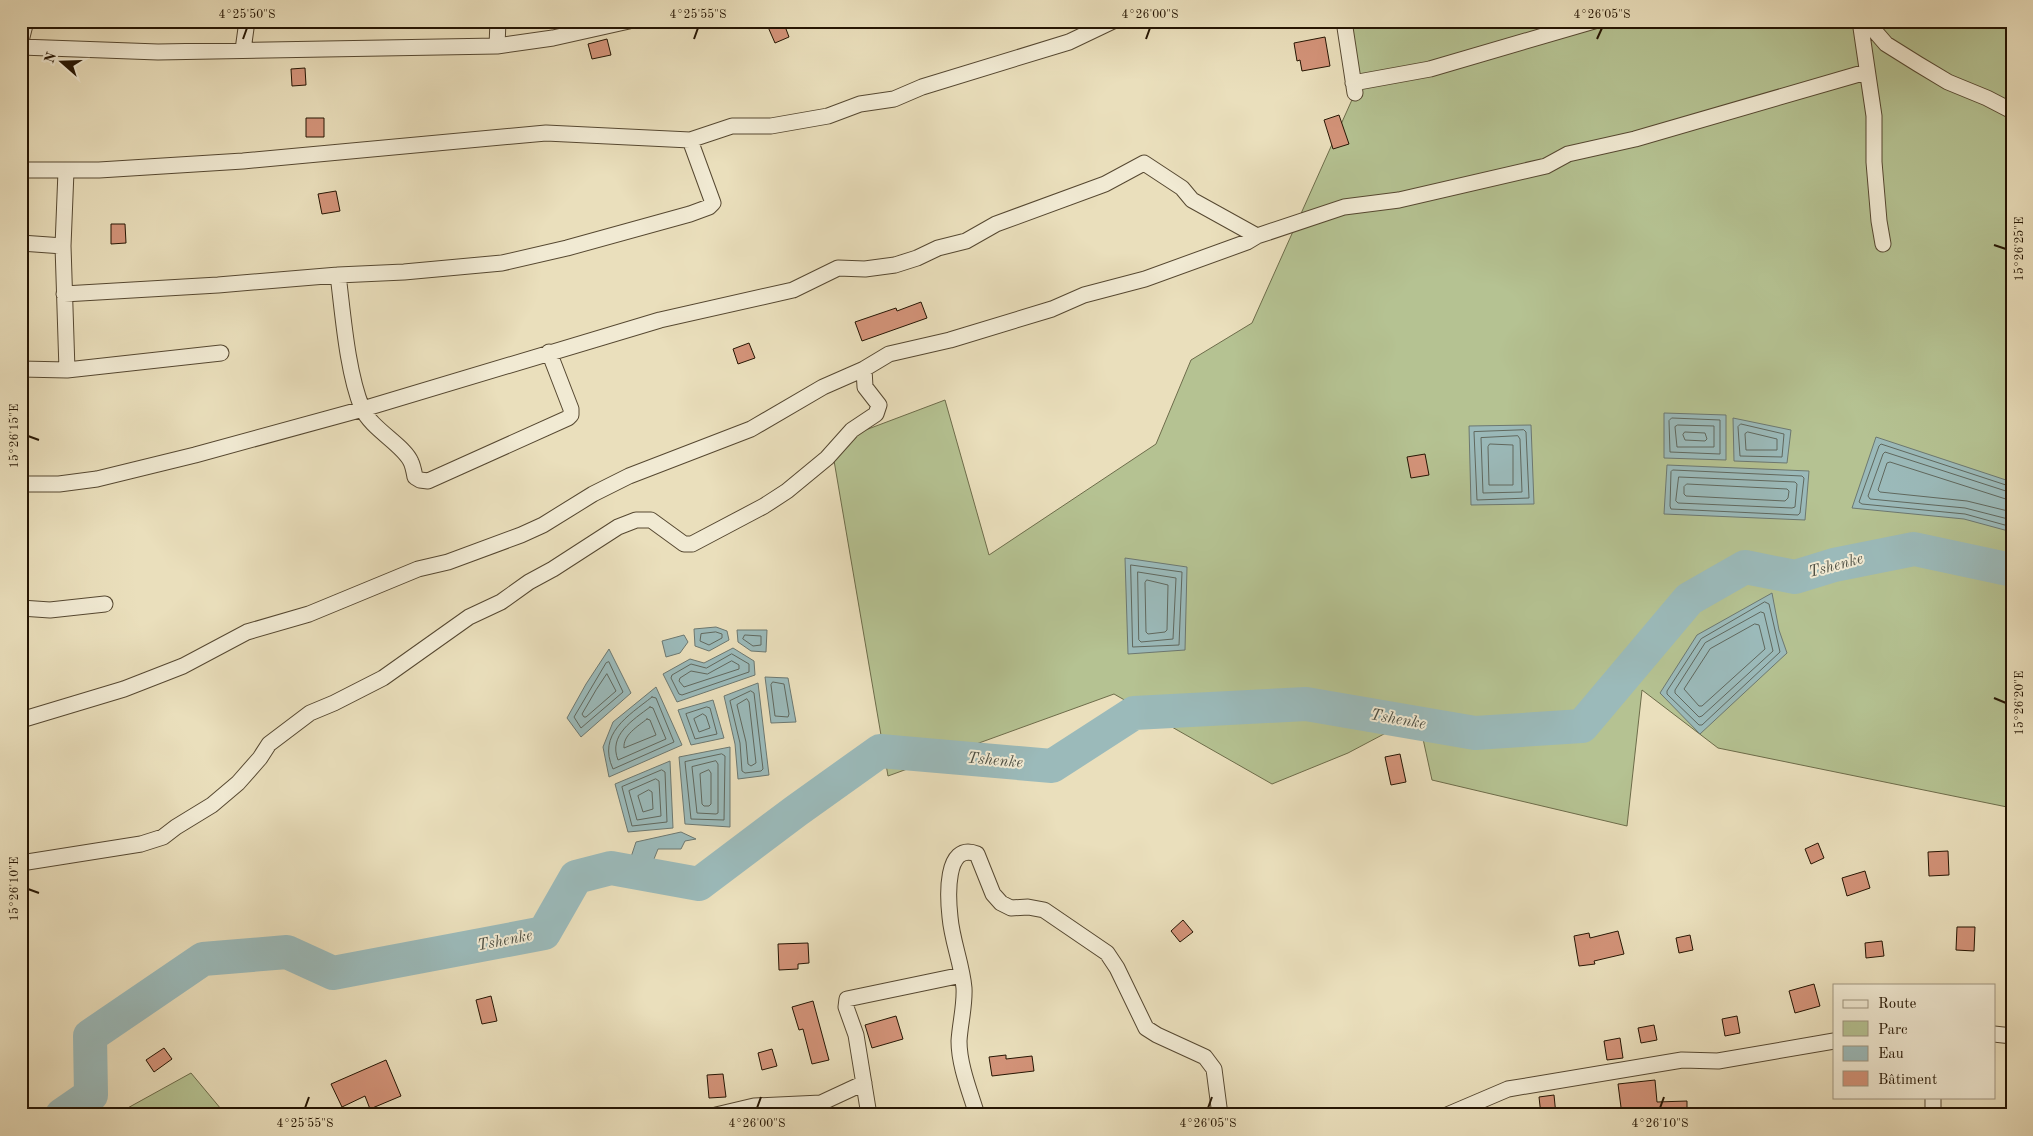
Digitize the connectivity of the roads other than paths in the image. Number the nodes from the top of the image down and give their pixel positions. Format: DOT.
graph roads {
  1 [pos="26,21"];
  2 [pos="247,21"];
  3 [pos="498,21"];
  4 [pos="629,21"];
  5 [pos="1113,21"];
  6 [pos="1344,21"];
  7 [pos="1594,21"];
  8 [pos="1860,21"];
  9 [pos="1866,21"];
  10 [pos="21,41"];
  11 [pos="497,46"];
  12 [pos="21,47"];
  13 [pos="243,50"];
  14 [pos="1866,72"];
  15 [pos="2012,111"];
  16 [pos="690,140"];
  17 [pos="21,170"];
  18 [pos="66,171"];
  19 [pos="1256,236"];
  20 [pos="21,243"];
  21 [pos="1883,244"];
  22 [pos="63,246"];
  23 [pos="338,275"];
  24 [pos="64,294"];
  25 [pos="549,352"];
  26 [pos="221,354"];
  27 [pos="21,369"];
  28 [pos="864,369"];
  29 [pos="67,370"];
  30 [pos="362,409"];
  31 [pos="21,484"];
  32 [pos="104,604"];
  33 [pos="21,608"];
  34 [pos="21,720"];
  35 [pos="21,863"];
  36 [pos="962,975"];
  37 [pos="1996,1034"];
  38 [pos="2012,1036"];
  39 [pos="1833,1041"];
  40 [pos="864,1083"];
  41 [pos="1933,1098"];
  42 [pos="716,1115"];
  43 [pos="869,1115"];
  44 [pos="977,1115"];
  45 [pos="1220,1115"];
  46 [pos="1447,1115"];
  47 [pos="1933,1115"];
  1 -- 10 [label="street"];
  2 -- 13 [label="street"];
  3 -- 11 [label="street"];
  4 -- 11 [label="street"];
  5 -- 16 [label="street"];
  6 -- 7 [label="street"];
  8 -- 14 [label="street"];
  9 -- 15 [label="street"];
  11 -- 13 [label="street"];
  12 -- 13 [label="street"];
  14 -- 19 [label="street"];
  14 -- 21 [label="street"];
  16 -- 18 [label="street"];
  16 -- 23 [label="street"];
  17 -- 18 [label="street"];
  18 -- 22 [label="street"];
  19 -- 25 [label="street"];
  19 -- 28 [label="street"];
  20 -- 22 [label="street"];
  22 -- 24 [label="street"];
  23 -- 24 [label="street"];
  23 -- 30 [label="street"];
  24 -- 29 [label="street"];
  25 -- 30 [label="street"];
  25 -- 30 [label="street"];
  26 -- 29 [label="street"];
  27 -- 29 [label="street"];
  28 -- 34 [label="street"];
  28 -- 35 [label="street"];
  30 -- 31 [label="street"];
  32 -- 33 [label="street"];
  36 -- 40 [label="street"];
  36 -- 44 [label="street"];
  36 -- 45 [label="street"];
  37 -- 38 [label="street"];
  39 -- 46 [label="street"];
  40 -- 42 [label="street"];
  40 -- 43 [label="street"];
  41 -- 47 [label="street"];
}
